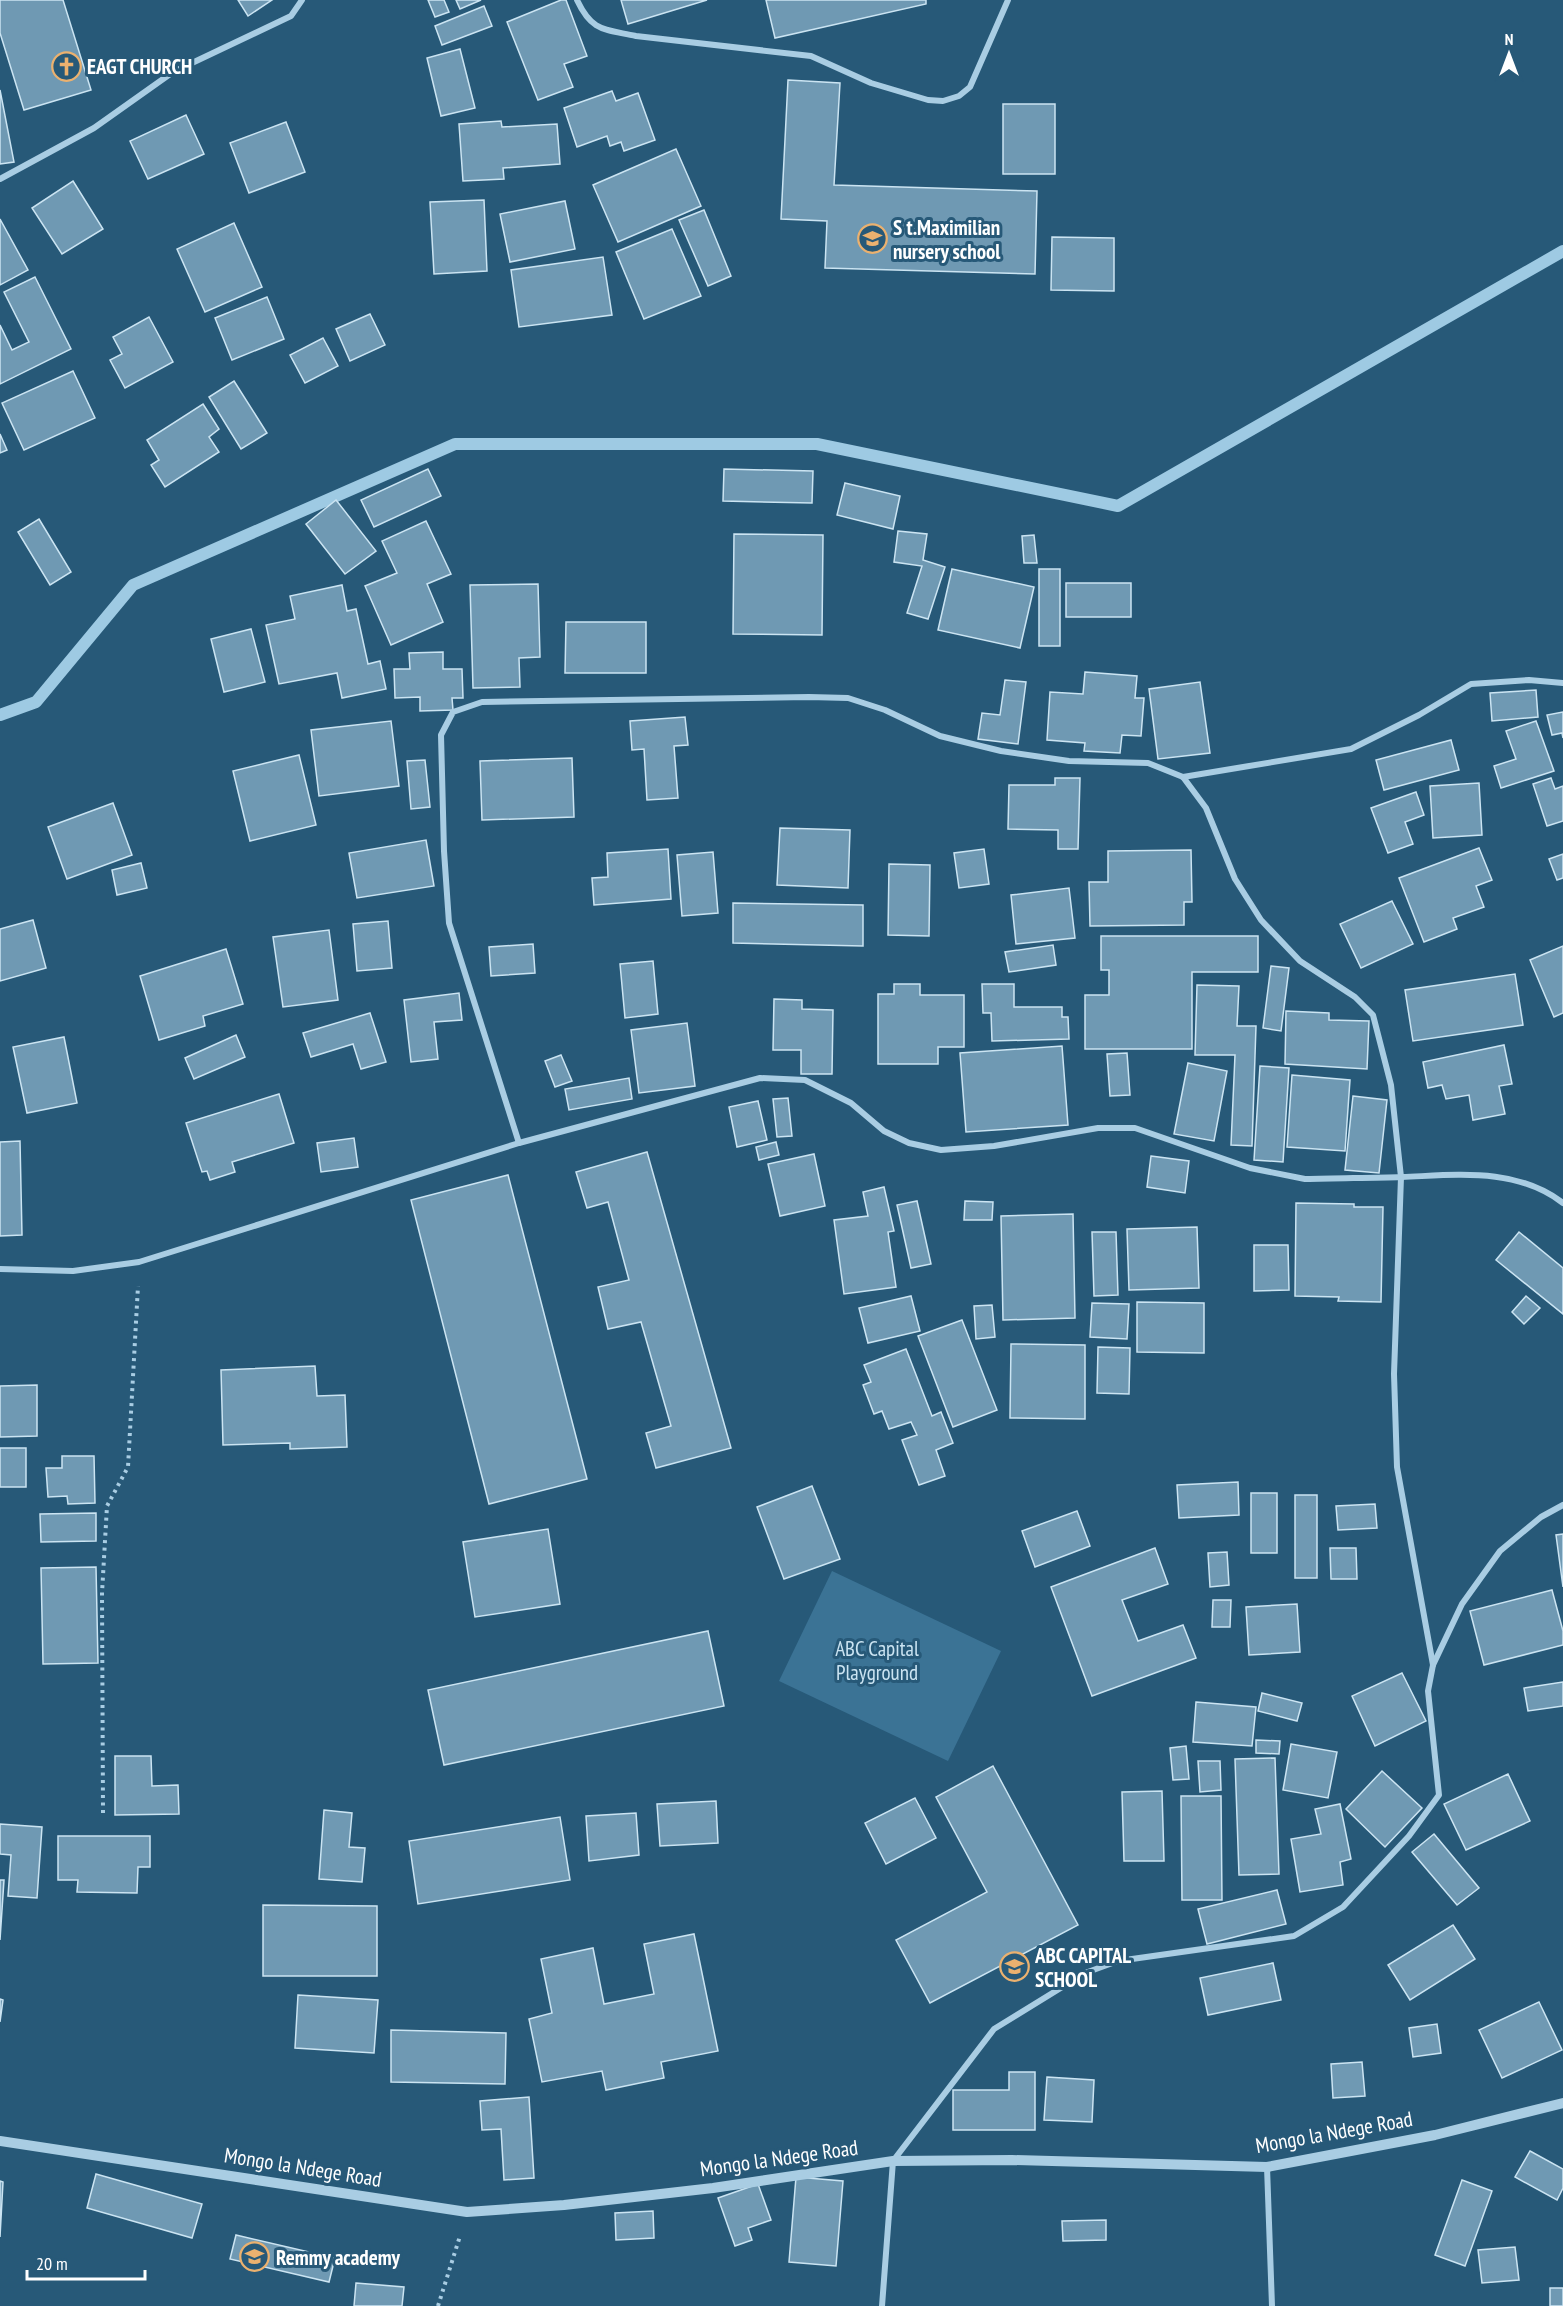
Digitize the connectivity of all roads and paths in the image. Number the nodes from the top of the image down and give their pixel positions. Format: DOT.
graph roads {
  1 [pos="302,0"];
  2 [pos="577,0"];
  3 [pos="1008,0"];
  4 [pos="0,179"];
  5 [pos="1563,683"];
  6 [pos="1183,777"];
  7 [pos="519,1143"];
  8 [pos="1401,1177"];
  9 [pos="1563,1203"];
  10 [pos="139,1262"];
  11 [pos="0,1269"];
  12 [pos="1563,1505"];
  13 [pos="1433,1665"];
  14 [pos="103,1813"];
  15 [pos="1563,2103"];
  16 [pos="0,2141"];
  17 [pos="893,2161"];
  18 [pos="1268,2167"];
  19 [pos="467,2212"];
  20 [pos="438,2306"];
  21 [pos="882,2306"];
  22 [pos="1272,2306"];
  1 -- 4 [label="street"];
  2 -- 3 [label="street"];
  5 -- 6 [label="street"];
  6 -- 7 [label="street"];
  6 -- 8 [label="street"];
  7 -- 8 [label="street"];
  7 -- 10 [label="street"];
  8 -- 9 [label="street"];
  8 -- 13 [label="street"];
  10 -- 11 [label="street"];
  10 -- 14 [label="path"];
  12 -- 13 [label="street"];
  13 -- 17 [label="street"];
  15 -- 18 [label="street, Mongo la Ndege Road"];
  16 -- 19 [label="street, Mongo la Ndege Road"];
  17 -- 18 [label="street, Mongo la Ndege Road"];
  17 -- 19 [label="street, Mongo la Ndege Road"];
  17 -- 21 [label="street"];
  18 -- 22 [label="street"];
  19 -- 20 [label="path"];
}
